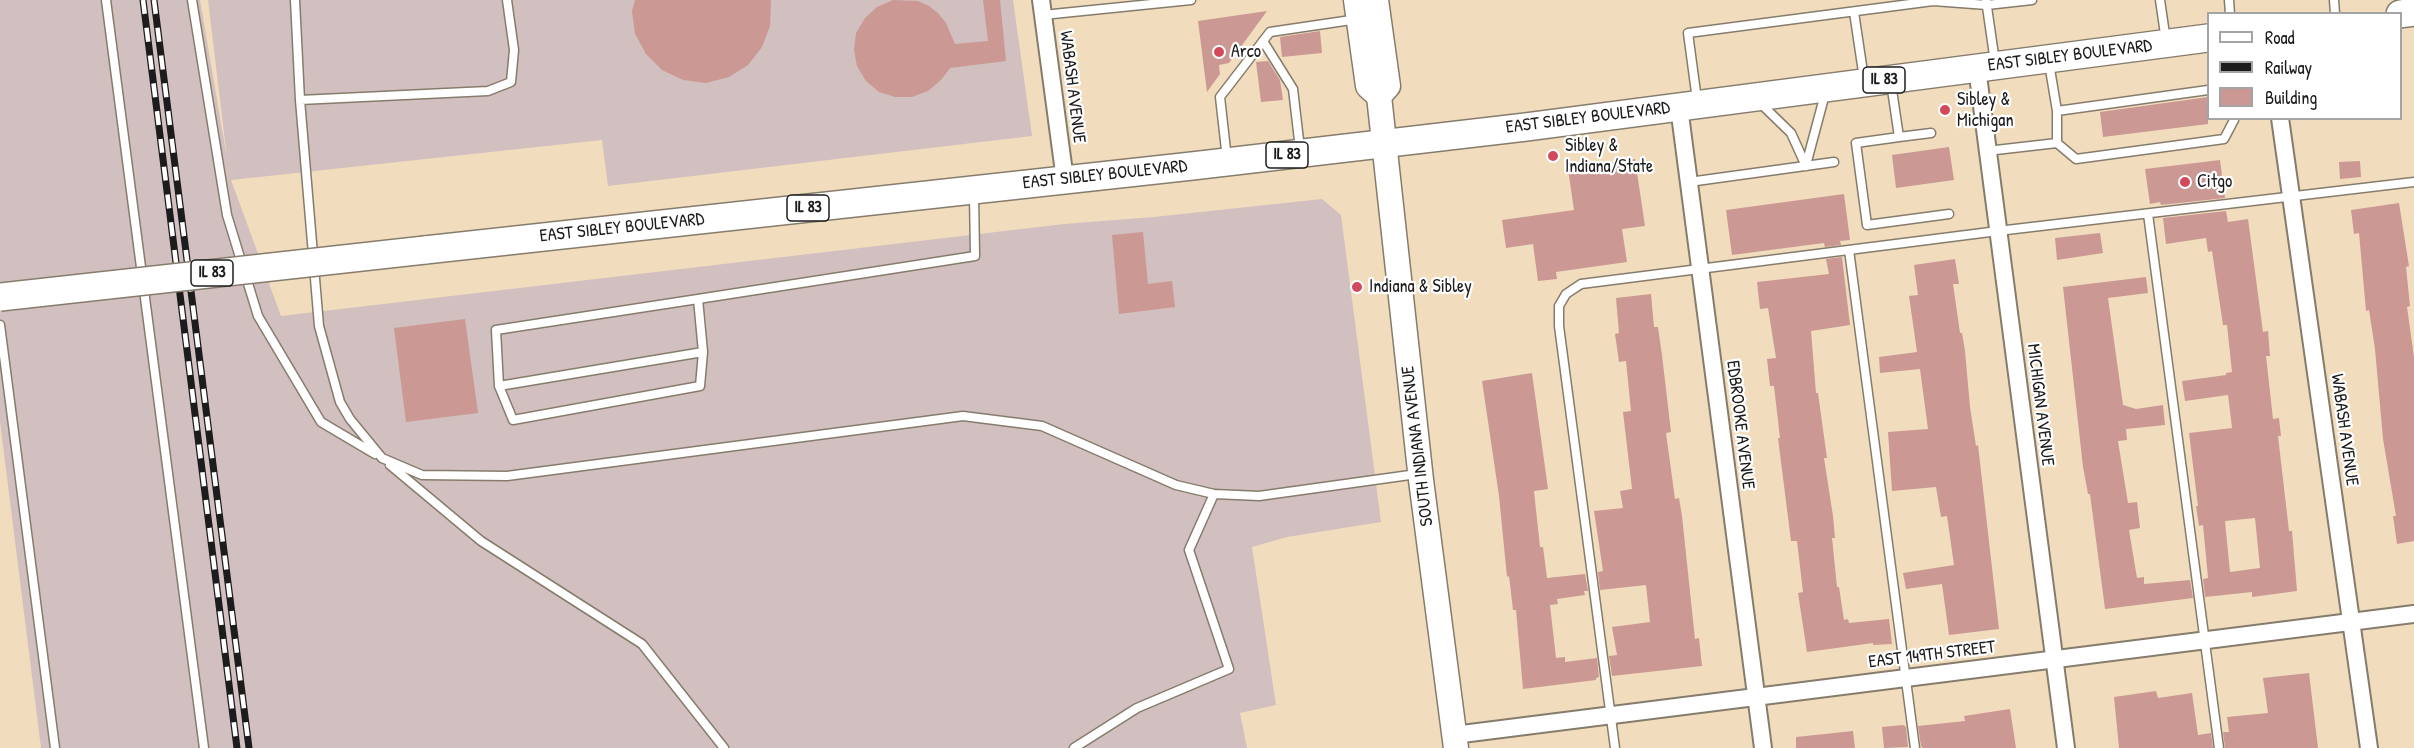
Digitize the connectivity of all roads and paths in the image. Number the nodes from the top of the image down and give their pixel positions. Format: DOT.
graph roads {
  1 [pos="106,0"];
  2 [pos="192,0"];
  3 [pos="295,0"];
  4 [pos="507,0"];
  5 [pos="1191,0"];
  6 [pos="1376,0"];
  7 [pos="2032,0"];
  8 [pos="2160,0"];
  9 [pos="1986,2"];
  10 [pos="1042,8"];
  11 [pos="1357,9"];
  12 [pos="1854,12"];
  13 [pos="1263,41"];
  14 [pos="2207,42"];
  15 [pos="2167,44"];
  16 [pos="2048,59"];
  17 [pos="1986,67"];
  18 [pos="1891,80"];
  19 [pos="1864,83"];
  20 [pos="1827,88"];
  21 [pos="2207,90"];
  22 [pos="1383,91"];
  23 [pos="1755,97"];
  24 [pos="300,100"];
  25 [pos="1688,106"];
  26 [pos="2057,111"];
  27 [pos="2234,120"];
  28 [pos="2280,120"];
  29 [pos="1930,133"];
  30 [pos="1899,137"];
  31 [pos="1383,143"];
  32 [pos="2057,143"];
  33 [pos="1987,150"];
  34 [pos="1300,153"];
  35 [pos="1227,162"];
  36 [pos="1834,162"];
  37 [pos="1806,166"];
  38 [pos="1065,180"];
  39 [pos="1689,182"];
  40 [pos="2414,182"];
  41 [pos="974,189"];
  42 [pos="2291,197"];
  43 [pos="1949,214"];
  44 [pos="2148,214"];
  45 [pos="1998,231"];
  46 [pos="1849,250"];
  47 [pos="1700,268"];
  48 [pos="0,297"];
  49 [pos="698,299"];
  50 [pos="0,325"];
  51 [pos="703,352"];
  52 [pos="499,386"];
  53 [pos="382,459"];
  54 [pos="1420,473"];
  55 [pos="1214,494"];
  56 [pos="2414,614"];
  57 [pos="2352,622"];
  58 [pos="2204,640"];
  59 [pos="2054,660"];
  60 [pos="1906,678"];
  61 [pos="1756,697"];
  62 [pos="1611,716"];
  63 [pos="1455,742"];
  64 [pos="55,748"];
  65 [pos="204,748"];
  66 [pos="724,748"];
  67 [pos="1074,748"];
  68 [pos="1615,748"];
  69 [pos="1763,748"];
  70 [pos="1915,748"];
  71 [pos="2066,748"];
  72 [pos="2219,748"];
  73 [pos="2369,748"];
  1 -- 65 [label="lane"];
  2 -- 53 [label="lane"];
  3 -- 24 [label="lane"];
  4 -- 24 [label="lane"];
  5 -- 10 [label="lane"];
  6 -- 22 [label="main road, SOUTH INDIANA AVENUE"];
  7 -- 9 [label="lane"];
  8 -- 15 [label="lane"];
  9 -- 12 [label="lane"];
  9 -- 17 [label="lane"];
  10 -- 38 [label="street, WABASH AVENUE"];
  11 -- 13 [label="lane"];
  11 -- 22 [label="main road"];
  12 -- 19 [label="lane"];
  12 -- 25 [label="lane"];
  13 -- 34 [label="lane"];
  13 -- 35 [label="lane"];
  14 -- 15 [label="main road, EAST SIBLEY BOULEVARD / IL 83"];
  15 -- 16 [label="main road, EAST SIBLEY BOULEVARD / IL 83"];
  16 -- 17 [label="main road, EAST SIBLEY BOULEVARD / IL 83"];
  16 -- 26 [label="lane"];
  17 -- 18 [label="main road, EAST SIBLEY BOULEVARD / IL 83"];
  17 -- 33 [label="street, MICHIGAN AVENUE"];
  18 -- 19 [label="main road, EAST SIBLEY BOULEVARD / IL 83"];
  18 -- 30 [label="lane"];
  19 -- 20 [label="main road, EAST SIBLEY BOULEVARD / IL 83"];
  20 -- 23 [label="main road, EAST SIBLEY BOULEVARD / IL 83"];
  20 -- 37 [label="lane"];
  21 -- 26 [label="lane"];
  22 -- 31 [label="main road, SOUTH INDIANA AVENUE"];
  23 -- 25 [label="main road, EAST SIBLEY BOULEVARD / IL 83"];
  23 -- 37 [label="lane"];
  24 -- 53 [label="lane"];
  25 -- 31 [label="main road, EAST SIBLEY BOULEVARD / IL 83"];
  25 -- 39 [label="street, EDBROOKE AVENUE"];
  26 -- 32 [label="lane"];
  27 -- 32 [label="lane"];
  28 -- 42 [label="street, WABASH AVENUE"];
  29 -- 30 [label="lane"];
  30 -- 43 [label="lane"];
  31 -- 34 [label="main road, EAST SIBLEY BOULEVARD / IL 83"];
  31 -- 54 [label="main road, SOUTH INDIANA AVENUE"];
  32 -- 33 [label="lane"];
  33 -- 45 [label="street, MICHIGAN AVENUE"];
  34 -- 35 [label="main road, EAST SIBLEY BOULEVARD / IL 83"];
  35 -- 38 [label="main road, EAST SIBLEY BOULEVARD / IL 83"];
  36 -- 37 [label="lane"];
  37 -- 39 [label="lane"];
  38 -- 41 [label="main road, EAST SIBLEY BOULEVARD / IL 83"];
  39 -- 47 [label="street, EDBROOKE AVENUE"];
  40 -- 42 [label="lane"];
  41 -- 48 [label="main road, EAST SIBLEY BOULEVARD / IL 83, bridge"];
  41 -- 49 [label="lane"];
  42 -- 44 [label="lane"];
  42 -- 57 [label="street, WABASH AVENUE"];
  44 -- 45 [label="lane"];
  44 -- 58 [label="lane"];
  45 -- 46 [label="lane"];
  45 -- 59 [label="street, MICHIGAN AVENUE"];
  46 -- 47 [label="lane"];
  46 -- 60 [label="lane"];
  47 -- 61 [label="street, EDBROOKE AVENUE"];
  47 -- 62 [label="lane"];
  49 -- 51 [label="lane"];
  49 -- 52 [label="lane"];
  50 -- 64 [label="lane"];
  51 -- 52 [label="lane"];
  51 -- 52 [label="lane"];
  53 -- 55 [label="lane"];
  53 -- 66 [label="lane"];
  54 -- 55 [label="lane"];
  54 -- 63 [label="main road, SOUTH INDIANA AVENUE"];
  55 -- 67 [label="lane"];
  56 -- 57 [label="street, EAST 149TH STREET"];
  57 -- 58 [label="street, EAST 149TH STREET"];
  57 -- 73 [label="street, WABASH AVENUE"];
  58 -- 59 [label="street, EAST 149TH STREET"];
  58 -- 72 [label="lane"];
  59 -- 60 [label="street, EAST 149TH STREET"];
  59 -- 71 [label="street, MICHIGAN AVENUE"];
  60 -- 61 [label="street, EAST 149TH STREET"];
  60 -- 70 [label="lane"];
  61 -- 62 [label="street, EAST 149TH STREET"];
  61 -- 69 [label="street, EDBROOKE AVENUE"];
  62 -- 63 [label="street, EAST 149TH STREET"];
  62 -- 68 [label="lane"];
}
